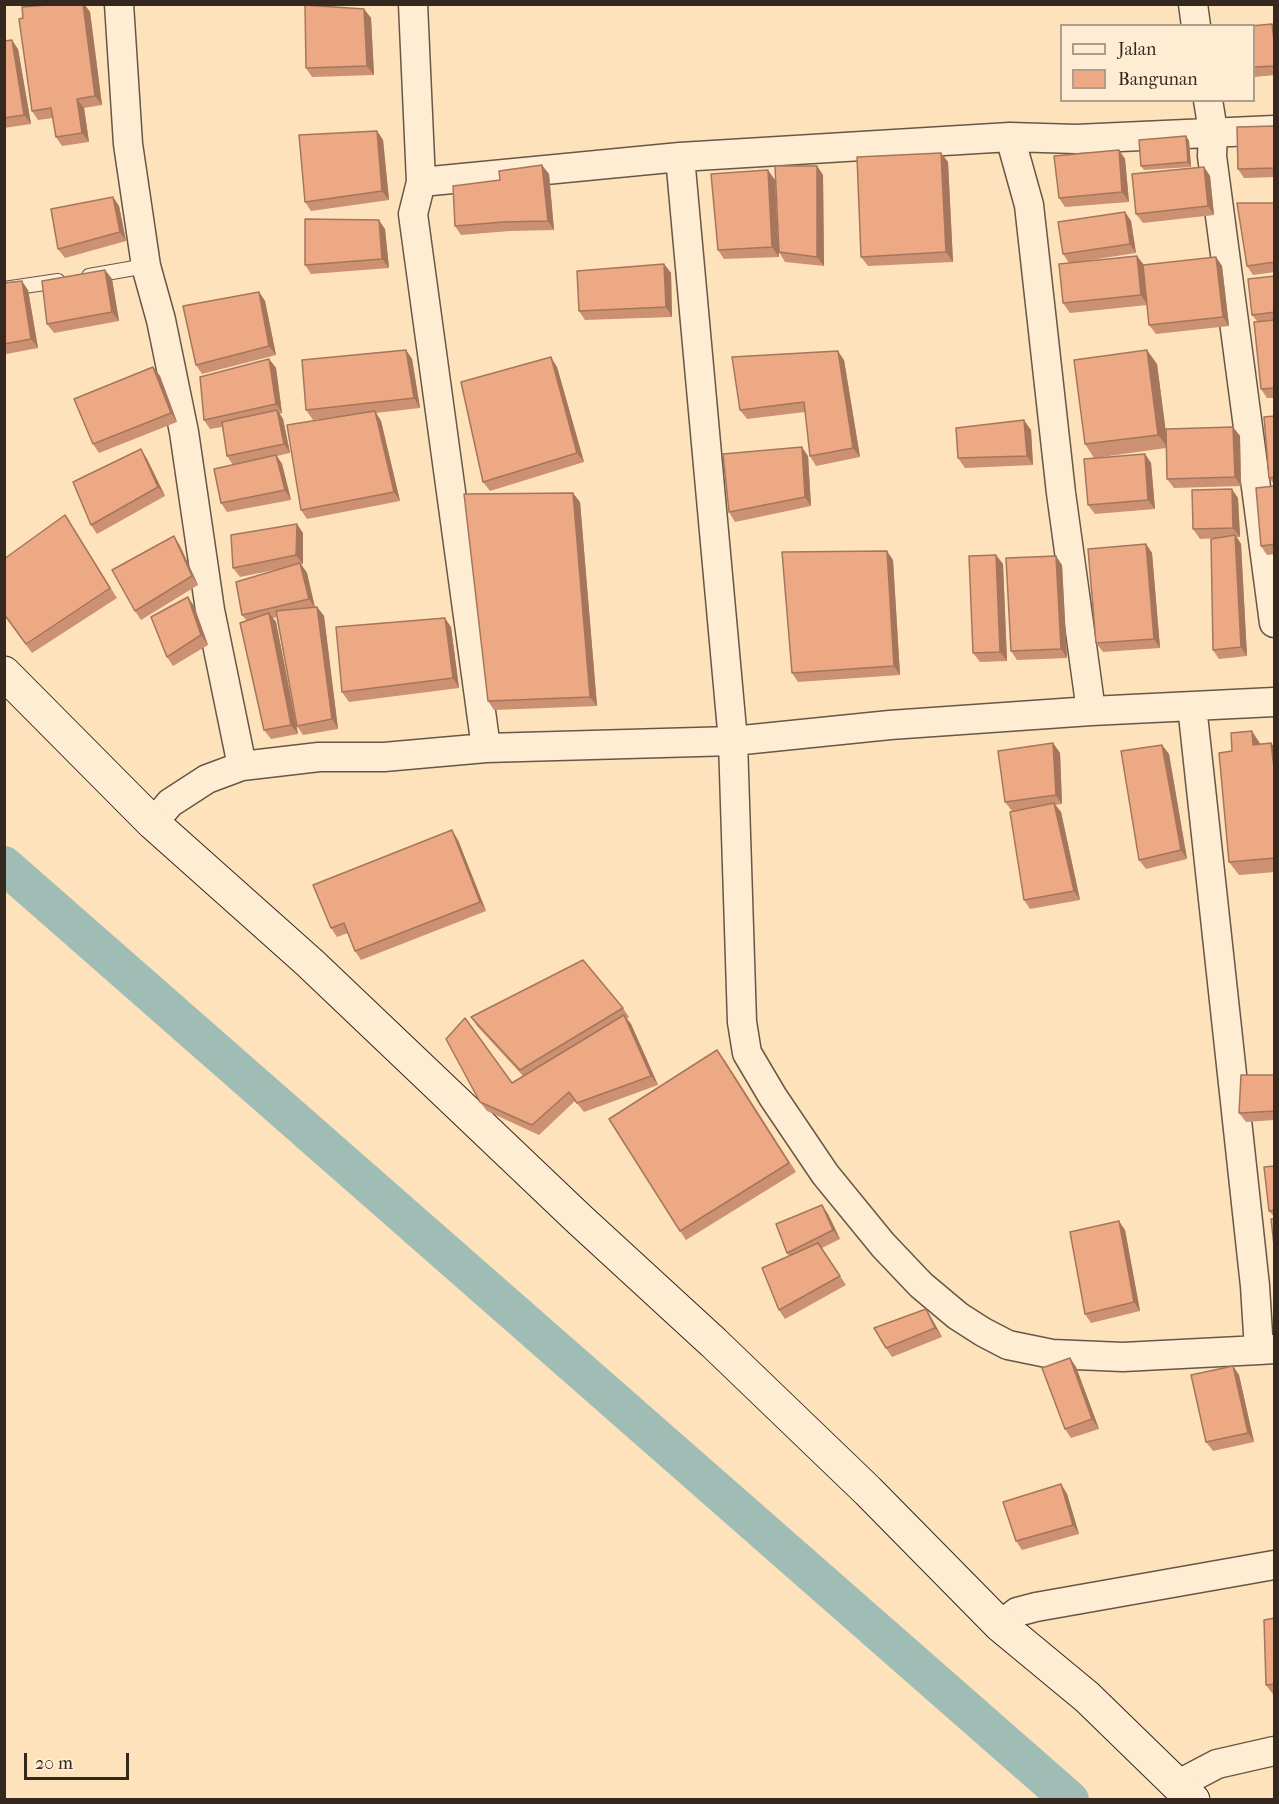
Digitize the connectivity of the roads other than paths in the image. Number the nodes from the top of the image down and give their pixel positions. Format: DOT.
graph roads {
  1 [pos="119,4"];
  2 [pos="413,4"];
  3 [pos="1193,4"];
  4 [pos="1196,24"];
  5 [pos="1208,102"];
  6 [pos="1275,130"];
  7 [pos="1213,131"];
  8 [pos="1010,137"];
  9 [pos="680,157"];
  10 [pos="421,182"];
  11 [pos="146,267"];
  12 [pos="4,289"];
  13 [pos="1275,623"];
  14 [pos="4,673"];
  15 [pos="1275,702"];
  16 [pos="1192,706"];
  17 [pos="1091,711"];
  18 [pos="733,741"];
  19 [pos="486,748"];
  20 [pos="242,766"];
  21 [pos="161,813"];
  22 [pos="1267,1349"];
  23 [pos="1275,1565"];
  24 [pos="1017,1615"];
  25 [pos="1275,1751"];
  26 [pos="1195,1781"];
  1 -- 11 [label="street"];
  2 -- 10 [label="street"];
  3 -- 4 [label="street"];
  5 -- 7 [label="street"];
  6 -- 7 [label="street"];
  7 -- 8 [label="street"];
  7 -- 13 [label="street"];
  8 -- 9 [label="street"];
  8 -- 17 [label="street"];
  9 -- 10 [label="street"];
  9 -- 18 [label="street"];
  10 -- 19 [label="street"];
  11 -- 12 [label="lane"];
  11 -- 20 [label="street"];
  14 -- 21 [label="street"];
  15 -- 16 [label="street"];
  16 -- 17 [label="street"];
  16 -- 22 [label="street"];
  17 -- 18 [label="street"];
  18 -- 19 [label="street"];
  18 -- 22 [label="street"];
  19 -- 20 [label="street"];
  20 -- 21 [label="street"];
  21 -- 24 [label="street"];
  23 -- 24 [label="street"];
  24 -- 26 [label="street"];
  25 -- 26 [label="street"];
}
